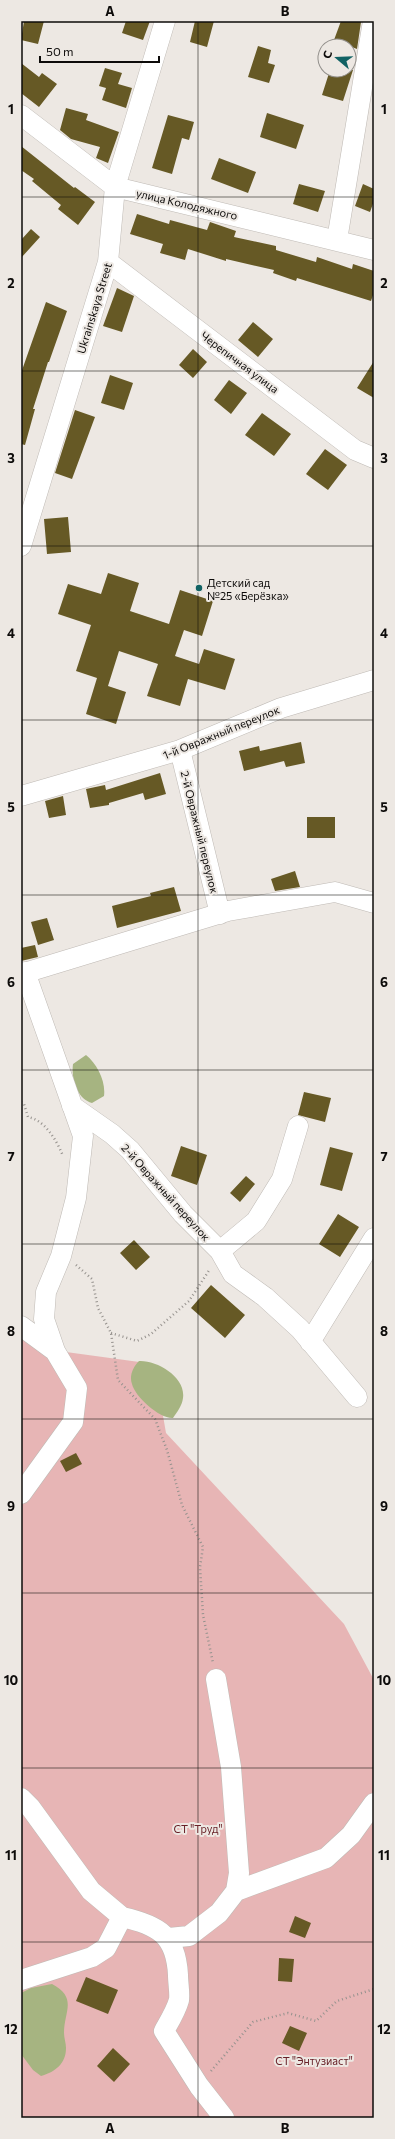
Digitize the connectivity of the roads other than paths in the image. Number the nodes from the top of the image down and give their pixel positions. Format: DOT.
graph roads {
  1 [pos="165,21"];
  2 [pos="373,21"];
  3 [pos="21,115"];
  4 [pos="114,187"];
  5 [pos="336,240"];
  6 [pos="374,250"];
  7 [pos="108,262"];
  8 [pos="374,458"];
  9 [pos="27,505"];
  10 [pos="21,546"];
  11 [pos="374,680"];
  12 [pos="180,750"];
  13 [pos="21,796"];
  14 [pos="374,903"];
  15 [pos="220,914"];
  16 [pos="23,973"];
  17 [pos="72,1106"];
  18 [pos="298,1126"];
  19 [pos="374,1238"];
  20 [pos="220,1251"];
  21 [pos="21,1326"];
  22 [pos="310,1342"];
  23 [pos="54,1351"];
  24 [pos="357,1397"];
  25 [pos="21,1494"];
  26 [pos="216,1680"];
  27 [pos="21,1798"];
  28 [pos="374,1803"];
  29 [pos="236,1891"];
  30 [pos="122,1918"];
  31 [pos="169,1938"];
  32 [pos="21,1980"];
  33 [pos="224,2118"];
  1 -- 4 [label="street, Ukrainskaya Street"];
  2 -- 5 [label="street"];
  3 -- 4 [label="street, улица Колодяжного"];
  4 -- 5 [label="street, улица Колодяжного"];
  4 -- 7 [label="street, Ukrainskaya Street"];
  5 -- 6 [label="street, улица Колодяжного"];
  7 -- 8 [label="street, Черепичная улица"];
  7 -- 9 [label="street, Ukrainskaya Street"];
  9 -- 10 [label="street, Ukrainskaya Street"];
  11 -- 12 [label="street, 1-й Овражный переулок"];
  12 -- 13 [label="street, 1-й Овражный переулок"];
  12 -- 15 [label="street, 2-й Овражный переулок"];
  14 -- 15 [label="street"];
  15 -- 16 [label="street"];
  16 -- 17 [label="street"];
  17 -- 20 [label="street, 2-й Овражный переулок"];
  17 -- 23 [label="street"];
  18 -- 20 [label="street"];
  19 -- 22 [label="street"];
  20 -- 22 [label="street, 2-й Овражный переулок"];
  21 -- 23 [label="street"];
  22 -- 24 [label="street, 2-й Овражный переулок"];
  23 -- 25 [label="street"];
  26 -- 29 [label="street"];
  27 -- 30 [label="street"];
  28 -- 29 [label="street"];
  29 -- 31 [label="street"];
  30 -- 31 [label="street"];
  30 -- 32 [label="street"];
  31 -- 33 [label="street"];
}
